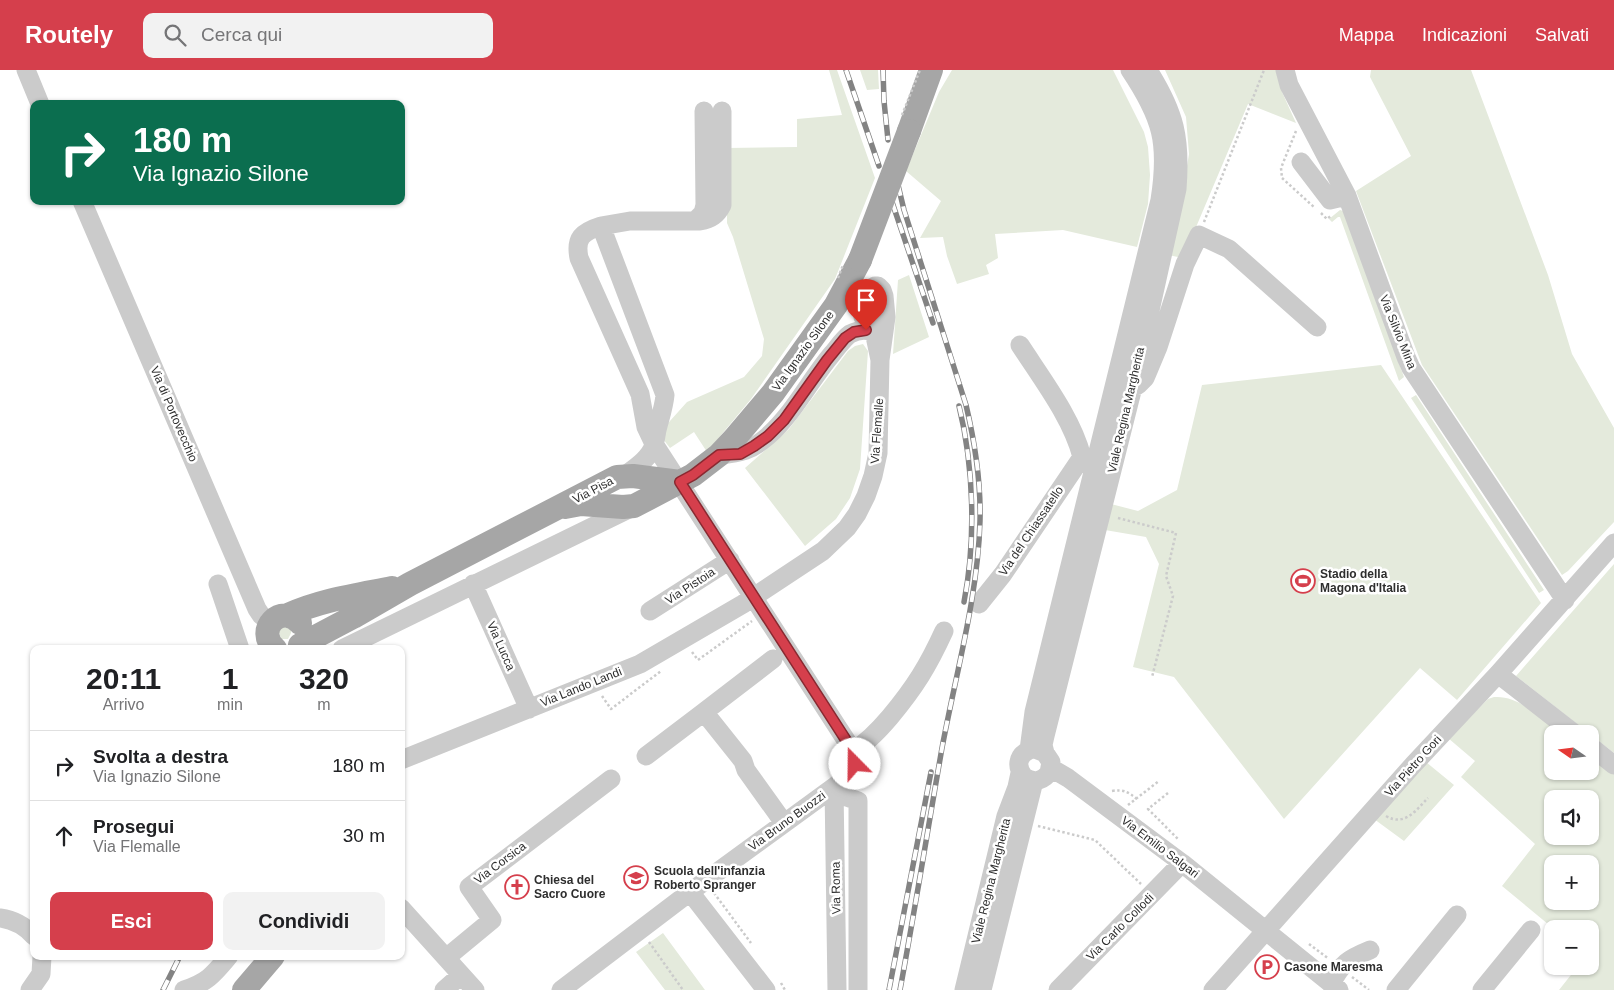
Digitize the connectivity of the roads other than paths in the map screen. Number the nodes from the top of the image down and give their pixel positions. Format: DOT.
graph roads {
  1 [pos="26,70"];
  2 [pos="1130,70"];
  3 [pos="1148,70"];
  4 [pos="1285,70"];
  5 [pos="932,72"];
  6 [pos="38,100"];
  7 [pos="713,111"];
  8 [pos="1301,162"];
  9 [pos="1347,196"];
  10 [pos="84,205"];
  11 [pos="601,226"];
  12 [pos="1317,327"];
  13 [pos="872,332"];
  14 [pos="1020,345"];
  15 [pos="1130,359"];
  16 [pos="880,360"];
  17 [pos="1133,387"];
  18 [pos="654,444"];
  19 [pos="719,455"];
  20 [pos="1089,459"];
  21 [pos="616,478"];
  22 [pos="680,482"];
  23 [pos="623,506"];
  24 [pos="561,507"];
  25 [pos="1614,543"];
  26 [pos="730,560"];
  27 [pos="218,584"];
  28 [pos="410,584"];
  29 [pos="473,584"];
  30 [pos="753,597"];
  31 [pos="1565,600"];
  32 [pos="979,604"];
  33 [pos="650,611"];
  34 [pos="354,618"];
  35 [pos="384,629"];
  36 [pos="944,631"];
  37 [pos="274,635"];
  38 [pos="239,645"];
  39 [pos="299,645"];
  40 [pos="302,645"];
  41 [pos="350,645"];
  42 [pos="773,659"];
  43 [pos="1498,674"];
  44 [pos="529,709"];
  45 [pos="704,712"];
  46 [pos="1563,725"];
  47 [pos="853,751"];
  48 [pos="1599,753"];
  49 [pos="646,756"];
  50 [pos="1042,757"];
  51 [pos="405,758"];
  52 [pos="1614,765"];
  53 [pos="1028,777"];
  54 [pos="611,779"];
  55 [pos="834,787"];
  56 [pos="784,823"];
  57 [pos="1182,863"];
  58 [pos="690,892"];
  59 [pos="405,912"];
  60 [pos="1457,914"];
  61 [pos="0,918"];
  62 [pos="1531,930"];
  63 [pos="1266,931"];
  64 [pos="30,932"];
  65 [pos="1370,950"];
  66 [pos="446,958"];
  67 [pos="42,960"];
  68 [pos="226,960"];
  69 [pos="270,960"];
  70 [pos="461,975"];
  71 [pos="1340,983"];
  72 [pos="30,990"];
  73 [pos="184,990"];
  74 [pos="244,990"];
  75 [pos="444,990"];
  76 [pos="475,990"];
  77 [pos="561,990"];
  78 [pos="766,990"];
  79 [pos="837,990"];
  80 [pos="858,990"];
  81 [pos="964,990"];
  82 [pos="982,990"];
  83 [pos="1058,990"];
  84 [pos="1212,990"];
  85 [pos="1396,990"];
  86 [pos="1482,990"];
  1 -- 6 [label="street"];
  2 -- 15 [label="street, Viale Regina Margherita"];
  3 -- 15 [label="street, Viale Regina Margherita"];
  4 -- 9 [label="street, Via Silvio Mina"];
  5 -- 19 [label="main road, Via Ignazio Silone, bridge"];
  7 -- 11 [label="street"];
  8 -- 9 [label="street"];
  9 -- 31 [label="street, Via Silvio Mina"];
  10 -- 37 [label="street, Via di Portovecchio"];
  11 -- 18 [label="street"];
  11 -- 18 [label="street"];
  12 -- 17 [label="street"];
  13 -- 16 [label="street, Via Flemalle"];
  13 -- 16 [label="street, Via Flemalle"];
  13 -- 19 [label="street"];
  14 -- 20 [label="street"];
  15 -- 17 [label="street, Viale Regina Margherita"];
  15 -- 20 [label="street, Viale Regina Margherita"];
  16 -- 30 [label="street, Via Flemalle"];
  17 -- 50 [label="street, Viale Regina Margherita"];
  18 -- 21 [label="street"];
  18 -- 22 [label="street"];
  19 -- 22 [label="main road, Via Ignazio Silone"];
  20 -- 32 [label="street, Via del Chiassatello"];
  20 -- 50 [label="street, Viale Regina Margherita"];
  21 -- 22 [label="main road, Via Pisa"];
  21 -- 23 [label="main road"];
  21 -- 24 [label="main road, Via Pisa"];
  22 -- 23 [label="main road"];
  22 -- 26 [label="street"];
  23 -- 24 [label="main road, Via Pisa"];
  23 -- 29 [label="street"];
  24 -- 28 [label="main road, Via Pisa"];
  25 -- 31 [label="street, Via Pietro Gori"];
  26 -- 30 [label="street"];
  26 -- 33 [label="street, Via Pistoia"];
  27 -- 38 [label="street"];
  28 -- 34 [label="main road, Via Pisa"];
  28 -- 37 [label="main road, Via Pisa"];
  29 -- 35 [label="street"];
  29 -- 44 [label="street, Via Lucca"];
  30 -- 44 [label="street, Via Lando Landi"];
  30 -- 47 [label="street"];
  31 -- 43 [label="street, Via Pietro Gori"];
  34 -- 35 [label="street"];
  34 -- 40 [label="main road, Via Pisa"];
  35 -- 41 [label="street"];
  36 -- 47 [label="street"];
  37 -- 39 [label="main road, Via di Portovecchio"];
  42 -- 45 [label="street"];
  43 -- 46 [label="street"];
  43 -- 63 [label="street, Via Pietro Gori"];
  44 -- 51 [label="street, Via Lando Landi"];
  45 -- 49 [label="street"];
  45 -- 56 [label="street"];
  47 -- 55 [label="street, Via Bruno Buozzi"];
  48 -- 52 [label="street"];
  50 -- 53 [label="street"];
  50 -- 53 [label="street, Viale Regina Margherita"];
  50 -- 57 [label="street, Via Emilio Salgari"];
  53 -- 81 [label="street, Viale Regina Margherita"];
  53 -- 82 [label="street, Viale Regina Margherita"];
  54 -- 66 [label="street, Via Corsica"];
  55 -- 56 [label="street, Via Bruno Buozzi"];
  55 -- 79 [label="street, Via Roma"];
  55 -- 80 [label="street"];
  56 -- 58 [label="street, Via Bruno Buozzi"];
  57 -- 63 [label="street, Via Emilio Salgari"];
  57 -- 83 [label="street, Via Carlo Collodi"];
  58 -- 77 [label="street, Via Bruno Buozzi"];
  58 -- 78 [label="street"];
  59 -- 66 [label="street"];
  60 -- 85 [label="street"];
  61 -- 64 [label="street"];
  62 -- 86 [label="street"];
  63 -- 71 [label="street, Via Emilio Salgari"];
  63 -- 84 [label="street, Via Pietro Gori"];
  65 -- 71 [label="street"];
  66 -- 70 [label="street"];
  67 -- 72 [label="street"];
  68 -- 73 [label="street"];
  69 -- 74 [label="main road"];
  70 -- 75 [label="street"];
  70 -- 76 [label="street"];
}
